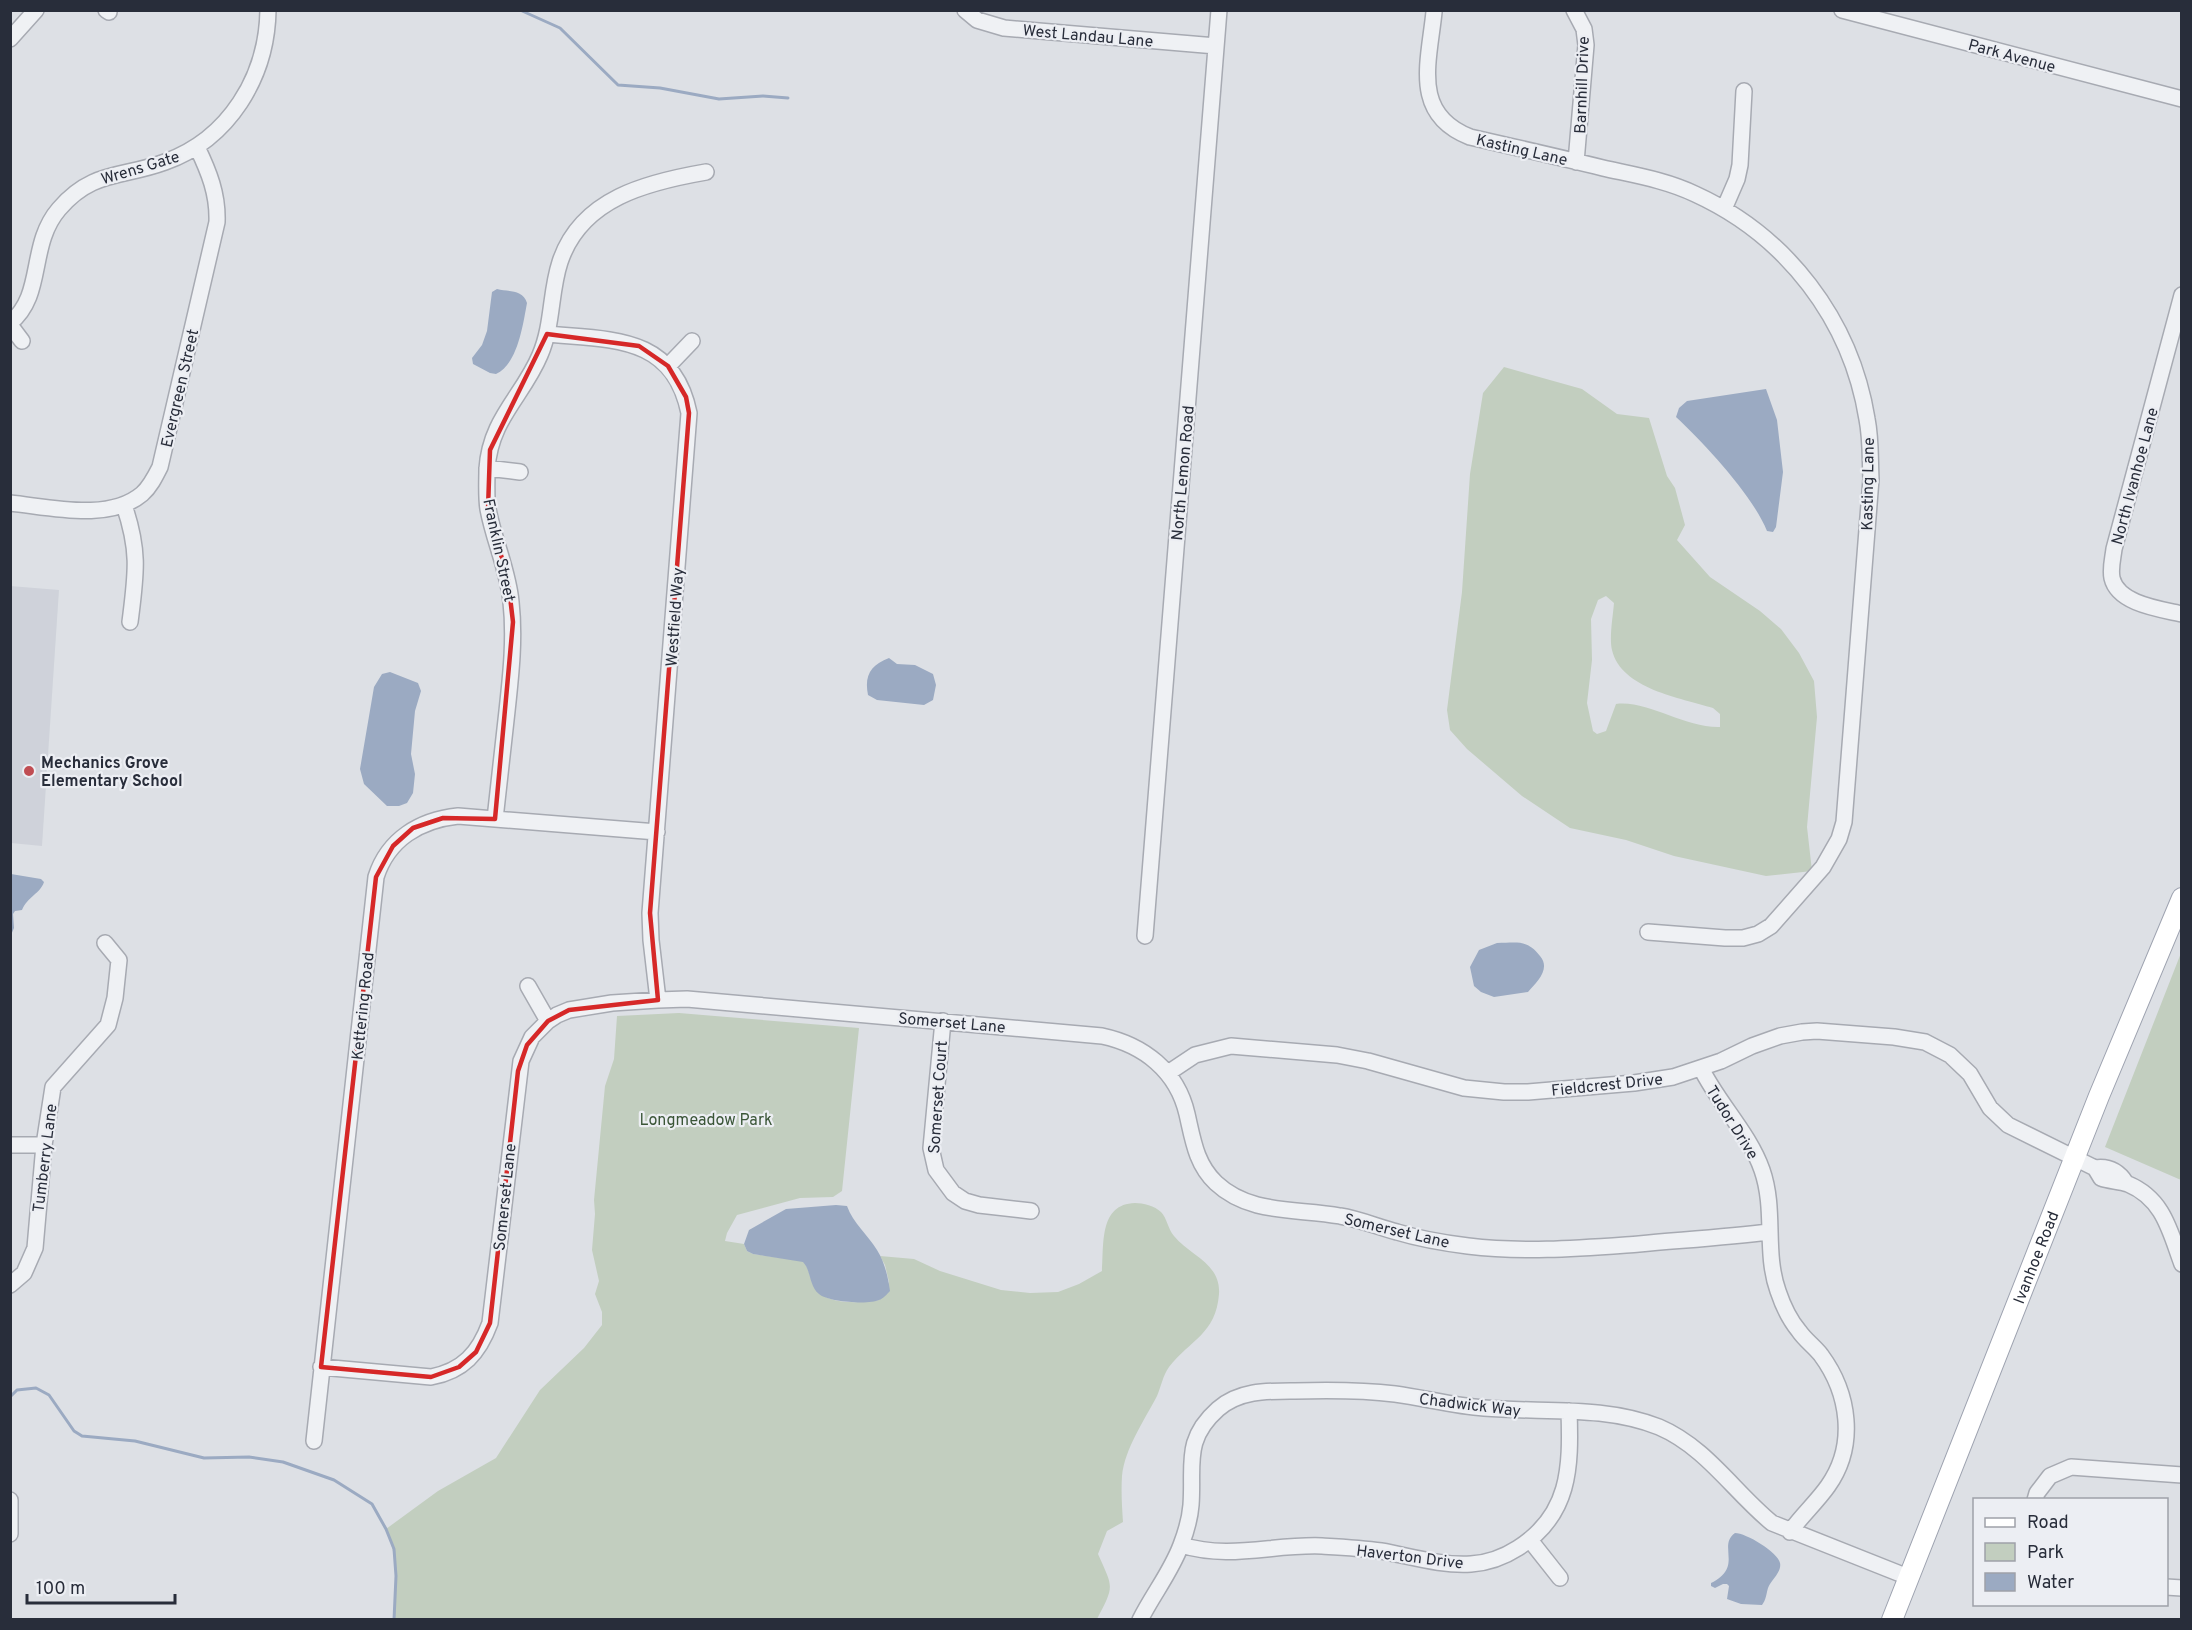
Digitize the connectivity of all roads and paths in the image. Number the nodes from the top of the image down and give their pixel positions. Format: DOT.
graph roads {
  1 [pos="36,10"];
  2 [pos="268,10"];
  3 [pos="965,10"];
  4 [pos="1219,10"];
  5 [pos="1574,10"];
  6 [pos="1842,10"];
  7 [pos="1434,12"];
  8 [pos="10,39"];
  9 [pos="1216,46"];
  10 [pos="1744,91"];
  11 [pos="2181,99"];
  12 [pos="196,147"];
  13 [pos="1576,162"];
  14 [pos="706,172"];
  15 [pos="1724,209"];
  16 [pos="2181,295"];
  17 [pos="10,324"];
  18 [pos="547,334"];
  19 [pos="22,341"];
  20 [pos="692,341"];
  21 [pos="668,366"];
  22 [pos="487,468"];
  23 [pos="520,472"];
  24 [pos="10,503"];
  25 [pos="124,505"];
  26 [pos="2181,614"];
  27 [pos="130,622"];
  28 [pos="495,819"];
  29 [pos="657,832"];
  30 [pos="2181,898"];
  31 [pos="1648,932"];
  32 [pos="1145,936"];
  33 [pos="105,943"];
  34 [pos="528,986"];
  35 [pos="658,1000"];
  36 [pos="548,1021"];
  37 [pos="943,1022"];
  38 [pos="1701,1068"];
  39 [pos="1168,1073"];
  40 [pos="10,1145"];
  41 [pos="44,1145"];
  42 [pos="2075,1159"];
  43 [pos="1031,1211"];
  44 [pos="1770,1232"];
  45 [pos="2181,1264"];
  46 [pos="10,1285"];
  47 [pos="321,1367"];
  48 [pos="1569,1412"];
  49 [pos="314,1441"];
  50 [pos="2181,1475"];
  51 [pos="2036,1498"];
  52 [pos="10,1500"];
  53 [pos="1790,1532"];
  54 [pos="10,1534"];
  55 [pos="1530,1540"];
  56 [pos="1181,1545"];
  57 [pos="1908,1577"];
  58 [pos="1560,1578"];
  59 [pos="1140,1620"];
  60 [pos="1892,1620"];
  1 -- 8 [label="street"];
  2 -- 12 [label="street, Wrens Gate"];
  3 -- 9 [label="street, West Landau Lane"];
  4 -- 9 [label="street, North Lemon Road"];
  5 -- 13 [label="street, Barnhill Drive"];
  6 -- 11 [label="street, Park Avenue"];
  7 -- 13 [label="street, Kasting Lane"];
  9 -- 32 [label="street, North Lemon Road"];
  10 -- 15 [label="street"];
  12 -- 17 [label="street, Wrens Gate"];
  12 -- 25 [label="street, Evergreen Street"];
  13 -- 15 [label="street, Kasting Lane"];
  14 -- 18 [label="street, Franklin Street"];
  15 -- 31 [label="street, Kasting Lane"];
  16 -- 26 [label="street, North Ivanhoe Lane"];
  17 -- 19 [label="street"];
  18 -- 21 [label="street, Westfield Way"];
  18 -- 22 [label="street, Franklin Street"];
  20 -- 21 [label="street"];
  21 -- 29 [label="street, Westfield Way"];
  22 -- 23 [label="street"];
  22 -- 28 [label="street, Franklin Street"];
  24 -- 25 [label="street, Evergreen Street"];
  25 -- 27 [label="street"];
  28 -- 29 [label="street, Kettering Road"];
  28 -- 47 [label="street, Kettering Road"];
  29 -- 35 [label="street, Westfield Way"];
  30 -- 42 [label="main road, Ivanhoe Road"];
  33 -- 41 [label="street, Tumberry Lane"];
  34 -- 36 [label="street"];
  35 -- 36 [label="street, Somerset Lane"];
  35 -- 37 [label="street, Somerset Lane"];
  36 -- 47 [label="street, Somerset Lane"];
  37 -- 39 [label="street, Somerset Lane"];
  37 -- 43 [label="street, Somerset Court"];
  38 -- 39 [label="street, Fieldcrest Drive"];
  38 -- 42 [label="street, Fieldcrest Drive"];
  38 -- 44 [label="street, Tudor Drive"];
  39 -- 44 [label="street, Somerset Lane"];
  40 -- 41 [label="street"];
  41 -- 46 [label="street, Tumberry Lane"];
  42 -- 45 [label="street, Fieldcrest Drive"];
  42 -- 57 [label="main road, Ivanhoe Road"];
  44 -- 53 [label="street, Tudor Drive"];
  47 -- 49 [label="street, Kettering Road"];
  48 -- 53 [label="street, Chadwick Way"];
  48 -- 55 [label="street, Haverton Drive"];
  48 -- 56 [label="street, Chadwick Way"];
  50 -- 51 [label="street"];
  52 -- 54 [label="street"];
  53 -- 57 [label="street, Chadwick Way"];
  55 -- 56 [label="street, Haverton Drive"];
  55 -- 58 [label="street"];
  56 -- 59 [label="street, Chadwick Way"];
  57 -- 60 [label="main road, Ivanhoe Road"];
}
